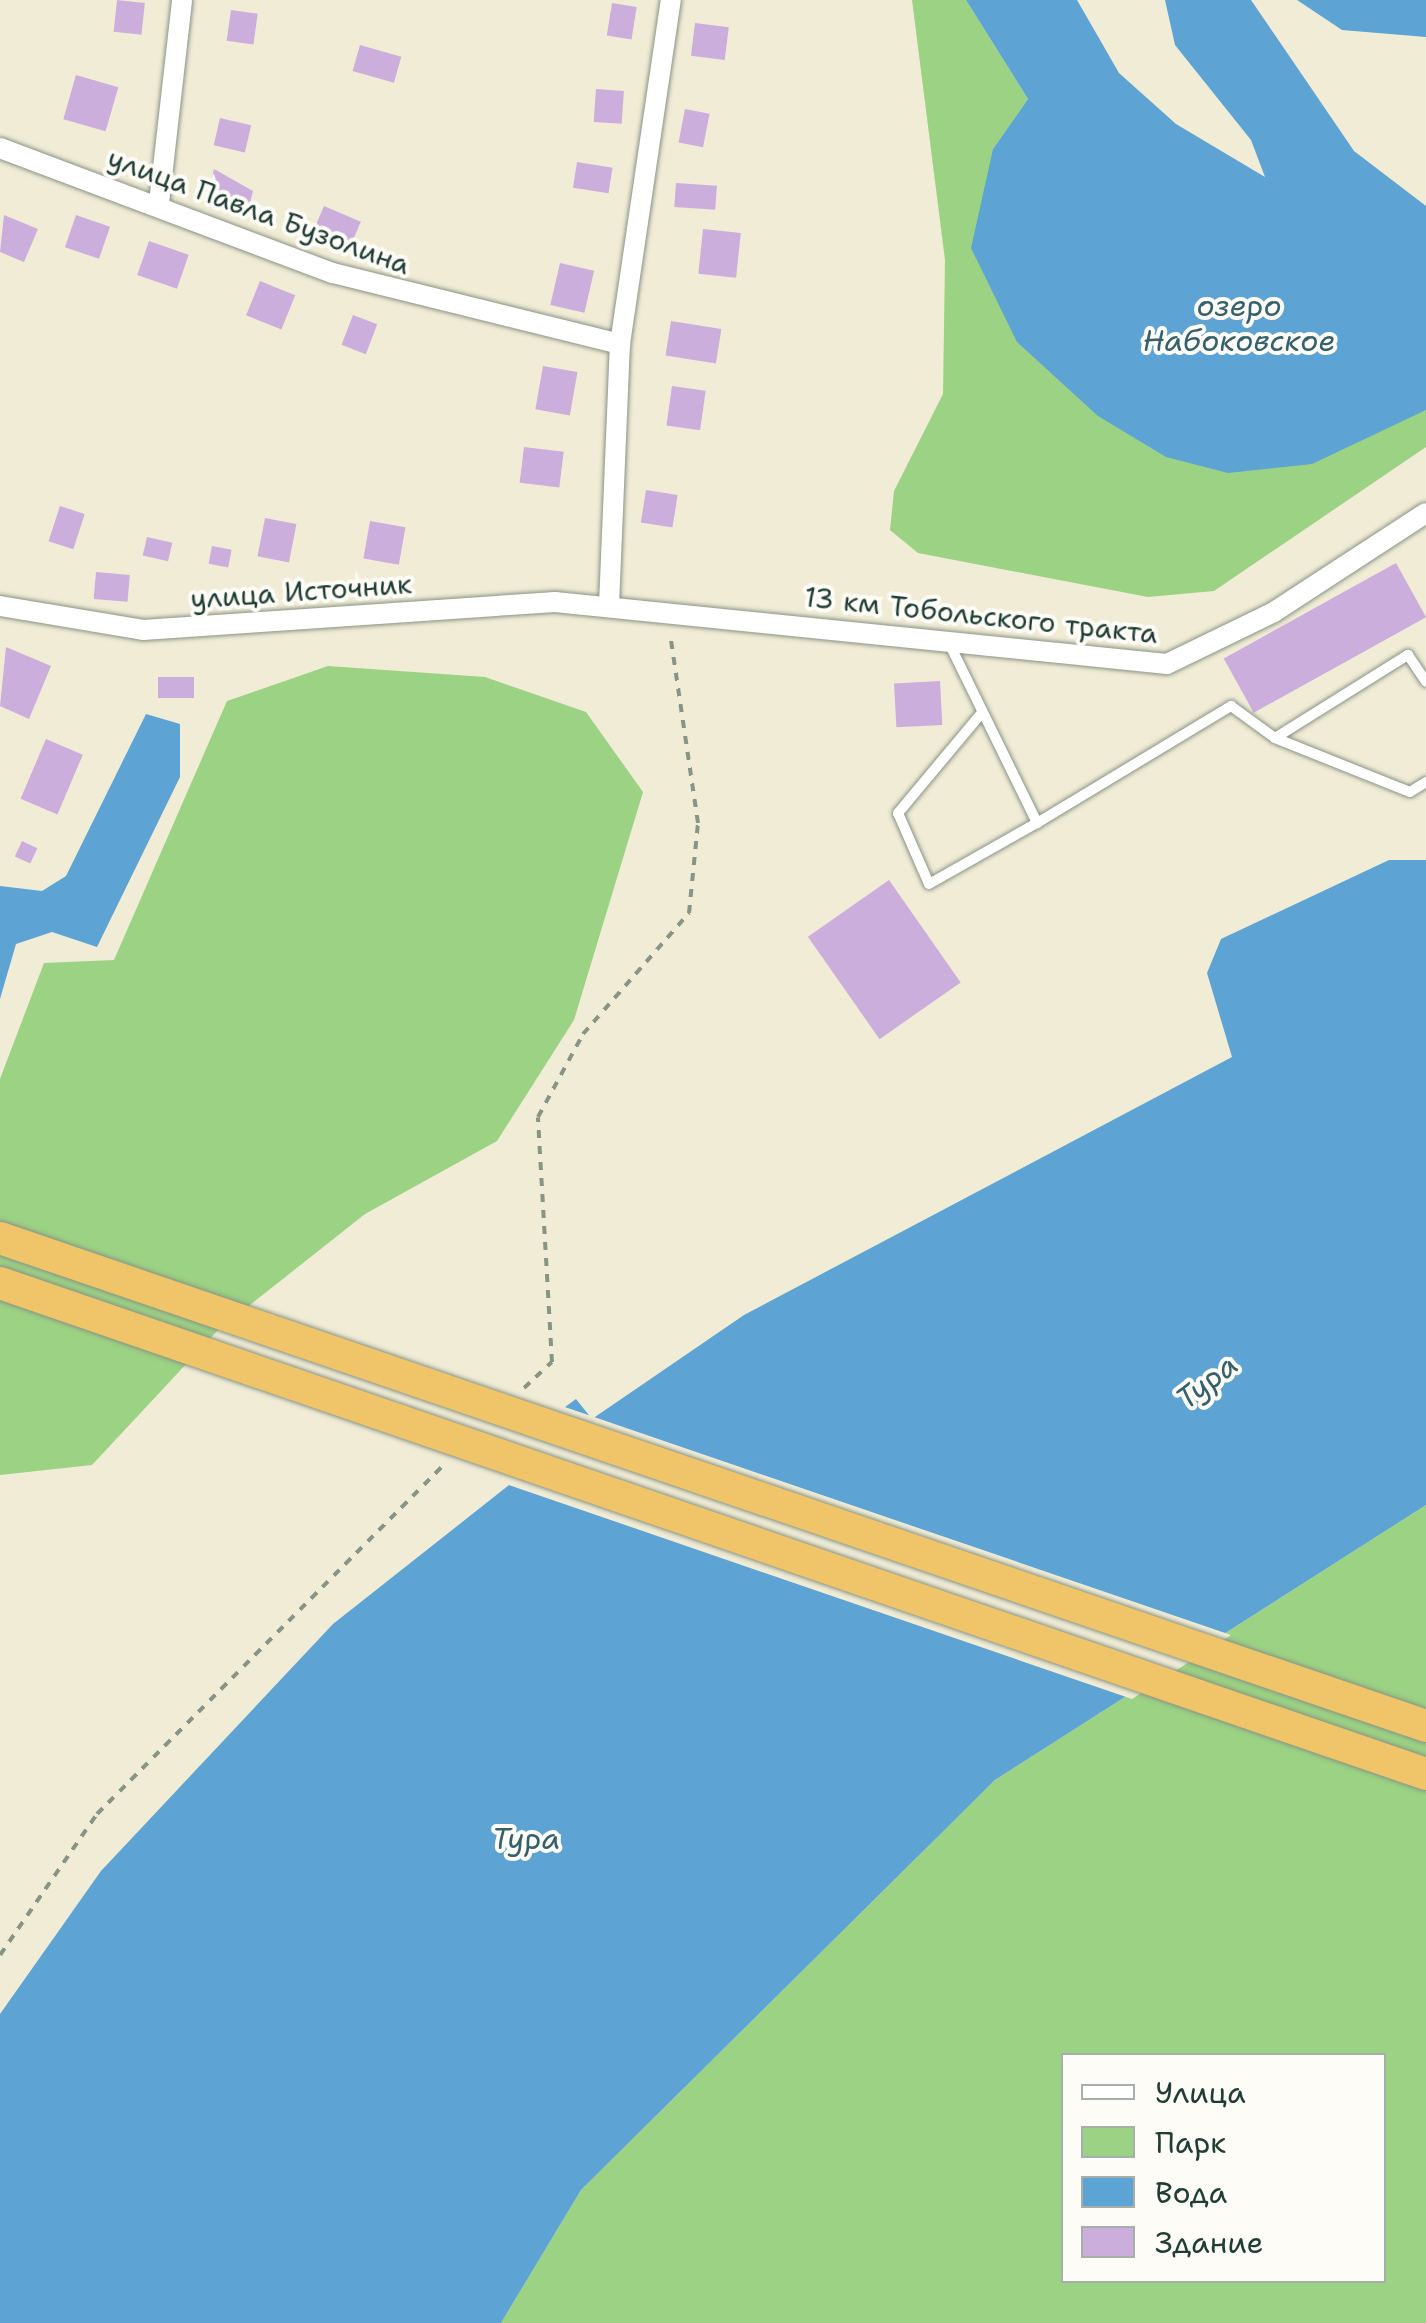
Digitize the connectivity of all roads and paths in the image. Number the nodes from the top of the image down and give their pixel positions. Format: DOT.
graph roads {
  1 [pos="182,0"];
  2 [pos="670,0"];
  3 [pos="0,148"];
  4 [pos="159,203"];
  5 [pos="620,344"];
  6 [pos="1426,513"];
  7 [pos="609,605"];
  8 [pos="0,606"];
  9 [pos="666,610"];
  10 [pos="948,640"];
  11 [pos="1426,682"];
  12 [pos="980,715"];
  13 [pos="1276,738"];
  14 [pos="1426,782"];
  15 [pos="1037,822"];
  16 [pos="0,1238"];
  17 [pos="0,1283"];
  18 [pos="511,1401"];
  19 [pos="456,1453"];
  20 [pos="1426,1726"];
  21 [pos="1426,1774"];
  22 [pos="0,1955"];
  1 -- 4 [label="street"];
  2 -- 5 [label="street"];
  3 -- 4 [label="street, улица Павла Бузолина"];
  4 -- 5 [label="street, улица Павла Бузолина"];
  5 -- 7 [label="street"];
  6 -- 10 [label="street, 13 км Тобольского тракта"];
  7 -- 8 [label="street, улица Источник"];
  7 -- 9 [label="street, 13 км Тобольского тракта"];
  9 -- 10 [label="street, 13 км Тобольского тракта"];
  9 -- 18 [label="path"];
  10 -- 12 [label="lane"];
  11 -- 13 [label="lane"];
  12 -- 15 [label="lane"];
  12 -- 15 [label="lane"];
  13 -- 14 [label="lane"];
  13 -- 15 [label="lane"];
  16 -- 20 [label="highway, bridge"];
  17 -- 21 [label="highway, bridge"];
  19 -- 22 [label="path"];
}
